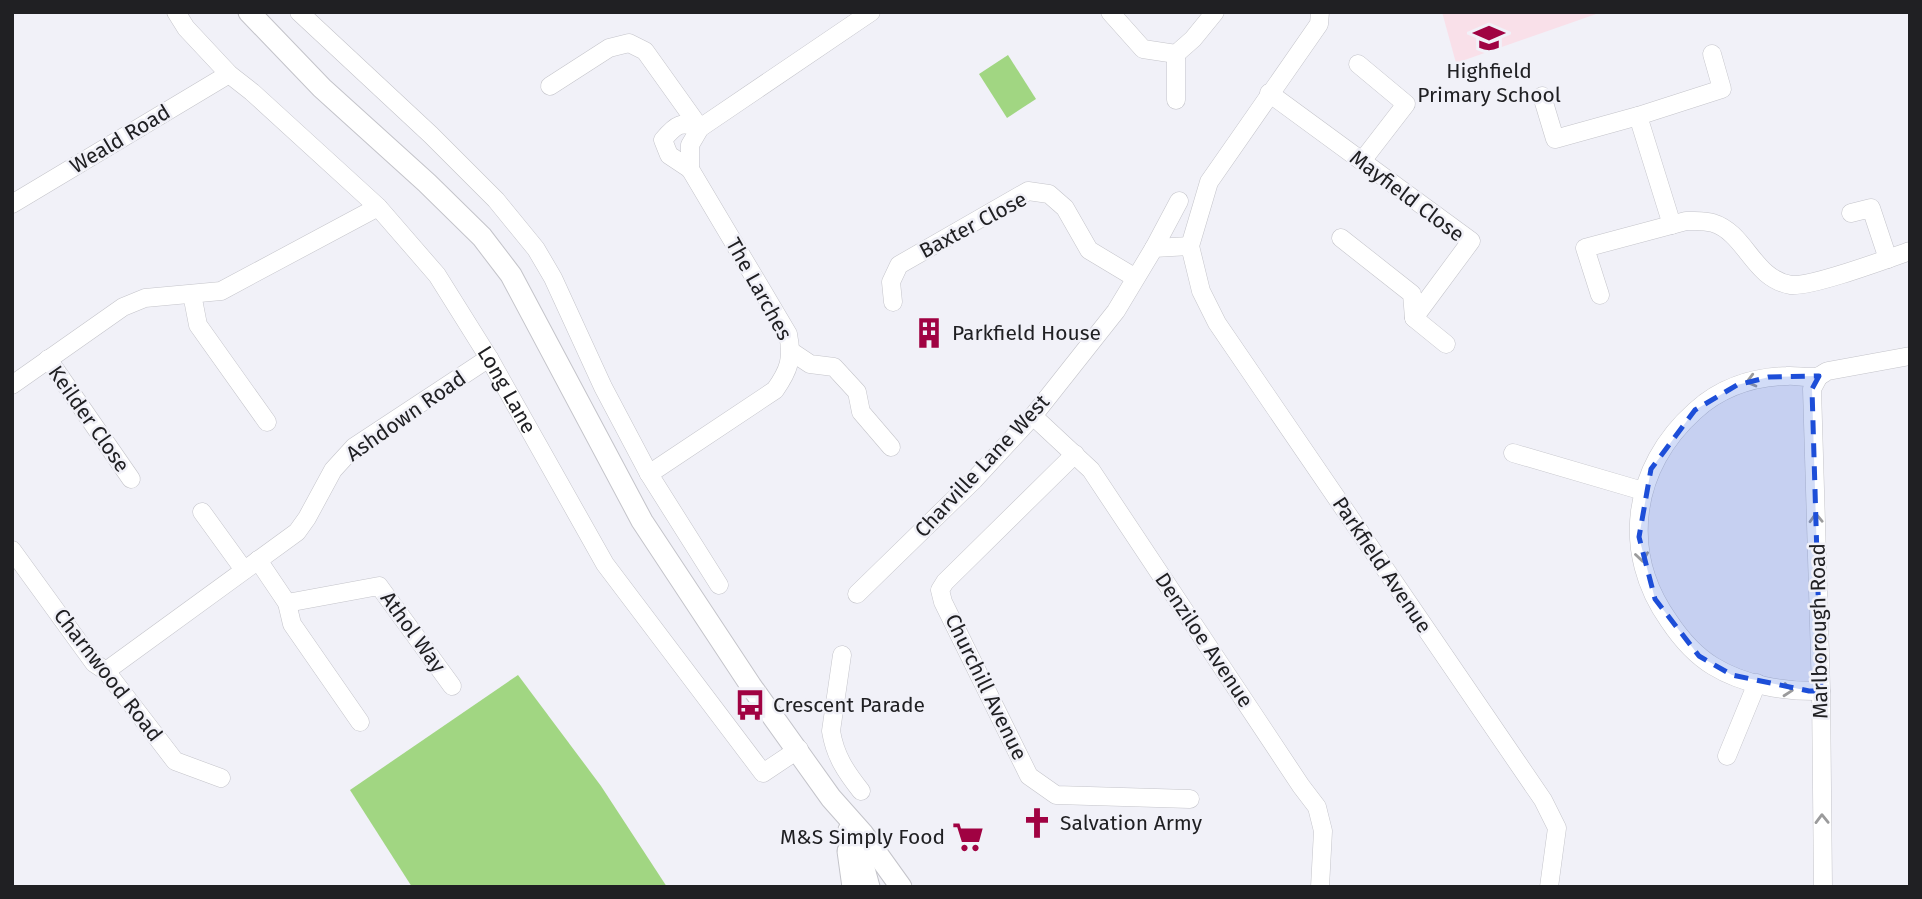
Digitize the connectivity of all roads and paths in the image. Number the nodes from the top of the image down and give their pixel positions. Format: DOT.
graph roads {
  1 [pos="176,12"];
  2 [pos="299,12"];
  3 [pos="871,12"];
  4 [pos="1110,12"];
  5 [pos="1215,12"];
  6 [pos="1320,12"];
  7 [pos="251,13"];
  8 [pos="850,18"];
  9 [pos="1176,54"];
  10 [pos="1712,54"];
  11 [pos="1358,64"];
  12 [pos="229,74"];
  13 [pos="550,86"];
  14 [pos="1269,93"];
  15 [pos="1542,96"];
  16 [pos="1175,100"];
  17 [pos="1638,116"];
  18 [pos="700,128"];
  19 [pos="1362,162"];
  20 [pos="690,169"];
  21 [pos="1179,201"];
  22 [pos="12,204"];
  23 [pos="378,207"];
  24 [pos="1851,213"];
  25 [pos="1672,225"];
  26 [pos="1341,238"];
  27 [pos="1190,246"];
  28 [pos="1154,248"];
  29 [pos="1910,251"];
  30 [pos="1888,259"];
  31 [pos="1134,277"];
  32 [pos="192,294"];
  33 [pos="1600,295"];
  34 [pos="893,302"];
  35 [pos="1414,318"];
  36 [pos="1446,344"];
  37 [pos="792,352"];
  38 [pos="1910,356"];
  39 [pos="489,358"];
  40 [pos="48,359"];
  41 [pos="1819,376"];
  42 [pos="12,385"];
  43 [pos="1034,416"];
  44 [pos="267,422"];
  45 [pos="891,447"];
  46 [pos="1513,453"];
  47 [pos="1075,454"];
  48 [pos="649,474"];
  49 [pos="131,479"];
  50 [pos="1643,491"];
  51 [pos="202,512"];
  52 [pos="12,550"];
  53 [pos="251,565"];
  54 [pos="719,585"];
  55 [pos="867,592"];
  56 [pos="288,604"];
  57 [pos="842,655"];
  58 [pos="106,671"];
  59 [pos="1757,683"];
  60 [pos="452,686"];
  61 [pos="1821,691"];
  62 [pos="360,722"];
  63 [pos="799,750"];
  64 [pos="1727,756"];
  65 [pos="845,769"];
  66 [pos="221,778"];
  67 [pos="862,791"];
  68 [pos="830,797"];
  69 [pos="1190,799"];
  70 [pos="853,887"];
  71 [pos="869,887"];
  72 [pos="901,887"];
  73 [pos="1320,887"];
  74 [pos="1549,887"];
  75 [pos="1823,887"];
  1 -- 12 [label="street, Long Lane"];
  2 -- 48 [label="street"];
  3 -- 8 [label="street, The Larches"];
  4 -- 9 [label="street"];
  5 -- 9 [label="street"];
  6 -- 14 [label="street"];
  7 -- 63 [label="main road"];
  8 -- 18 [label="street, The Larches"];
  9 -- 16 [label="street"];
  10 -- 17 [label="street"];
  11 -- 19 [label="street"];
  12 -- 22 [label="street, Weald Road"];
  12 -- 23 [label="street, Long Lane"];
  13 -- 18 [label="street"];
  14 -- 19 [label="street, Mayfield Close"];
  14 -- 27 [label="street"];
  15 -- 17 [label="street"];
  17 -- 25 [label="street"];
  18 -- 20 [label="street"];
  18 -- 20 [label="street, The Larches"];
  19 -- 35 [label="street, Mayfield Close"];
  20 -- 37 [label="street, The Larches"];
  21 -- 28 [label="street, Charville Lane West"];
  23 -- 32 [label="street"];
  23 -- 39 [label="street, Long Lane"];
  24 -- 30 [label="street"];
  25 -- 30 [label="street"];
  25 -- 33 [label="street"];
  26 -- 35 [label="street"];
  27 -- 28 [label="street"];
  27 -- 74 [label="street, Parkfield Avenue"];
  28 -- 31 [label="street, Charville Lane West"];
  29 -- 30 [label="street"];
  31 -- 34 [label="street, Baxter Close"];
  31 -- 43 [label="street, Charville Lane West"];
  32 -- 40 [label="street"];
  32 -- 44 [label="street"];
  35 -- 36 [label="street"];
  37 -- 45 [label="street"];
  37 -- 48 [label="street, The Larches"];
  38 -- 41 [label="street"];
  39 -- 53 [label="street, Ashdown Road"];
  39 -- 63 [label="street, Long Lane"];
  40 -- 42 [label="street"];
  40 -- 49 [label="street, Keilder Close"];
  41 -- 50 [label="street, one-way"];
  61 -- 41 [label="street, Marlborough Road, one-way"];
  43 -- 47 [label="street, Denziloe Avenue"];
  43 -- 55 [label="street, Charville Lane West"];
  46 -- 50 [label="street"];
  47 -- 69 [label="street, Churchill Avenue"];
  47 -- 73 [label="street, Denziloe Avenue"];
  48 -- 54 [label="street"];
  50 -- 59 [label="street, one-way"];
  51 -- 53 [label="street"];
  52 -- 58 [label="street, Charnwood Road"];
  53 -- 56 [label="street"];
  53 -- 58 [label="street, Ashdown Road"];
  56 -- 60 [label="street, Athol Way"];
  56 -- 62 [label="street"];
  57 -- 65 [label="street"];
  58 -- 66 [label="street, Charnwood Road"];
  59 -- 61 [label="street, one-way"];
  59 -- 64 [label="street"];
  75 -- 61 [label="street, Marlborough Road, one-way"];
  63 -- 68 [label="main road"];
  65 -- 67 [label="street"];
  65 -- 68 [label="street"];
  68 -- 70 [label="main road"];
  68 -- 71 [label="main road"];
  68 -- 72 [label="main road"];
}
